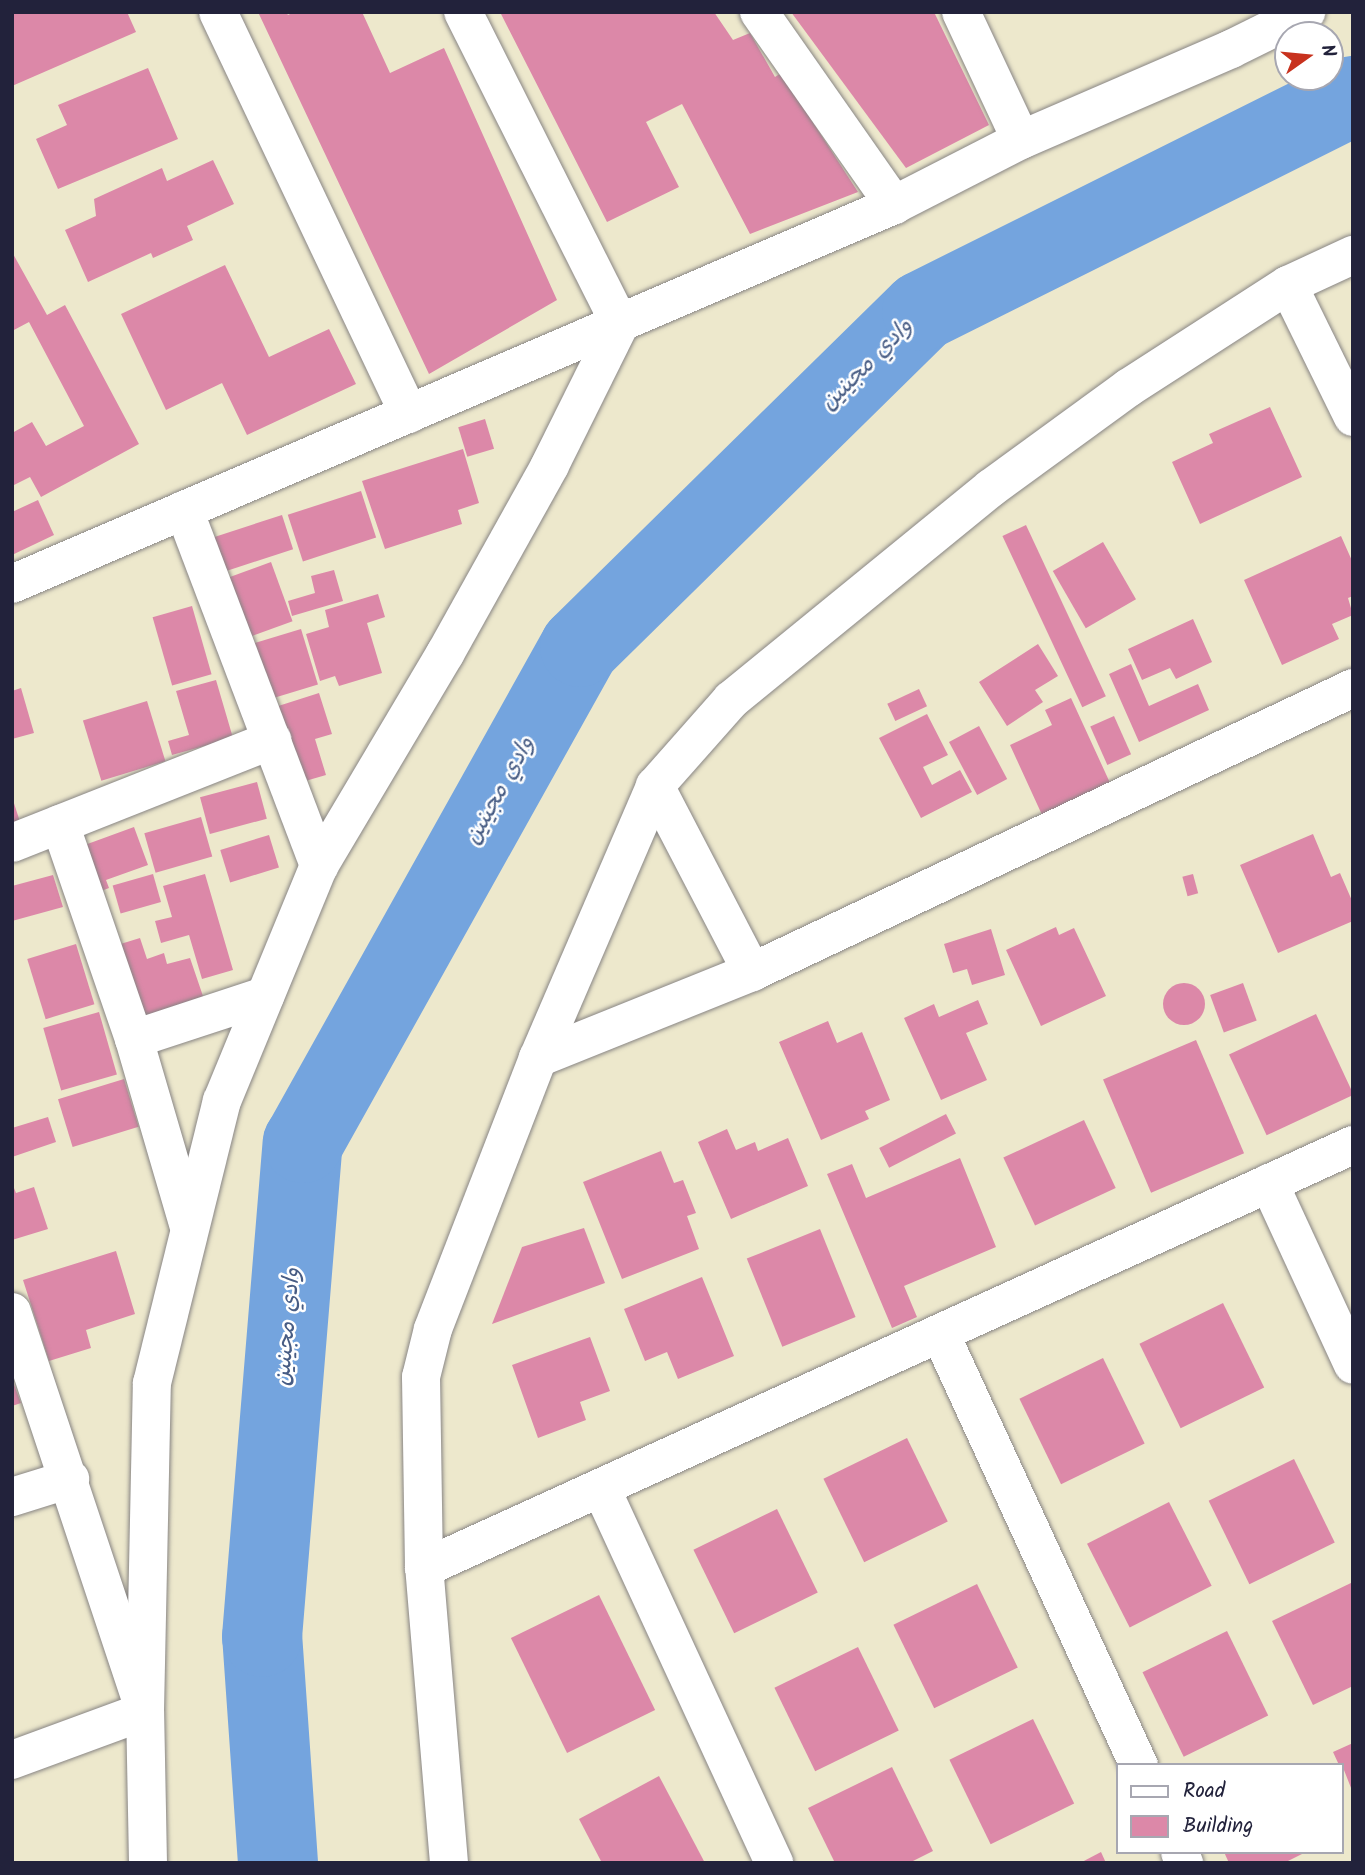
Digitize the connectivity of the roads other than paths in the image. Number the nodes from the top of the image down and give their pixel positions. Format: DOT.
graph roads {
  1 [pos="218,12"];
  2 [pos="463,12"];
  3 [pos="759,12"];
  4 [pos="961,12"];
  5 [pos="1283,18"];
  6 [pos="1021,140"];
  7 [pos="894,205"];
  8 [pos="1353,255"];
  9 [pos="1288,285"];
  10 [pos="620,324"];
  11 [pos="409,414"];
  12 [pos="1353,416"];
  13 [pos="184,510"];
  14 [pos="12,584"];
  15 [pos="1353,688"];
  16 [pos="272,740"];
  17 [pos="655,786"];
  18 [pos="60,824"];
  19 [pos="12,843"];
  20 [pos="319,866"];
  21 [pos="752,972"];
  22 [pos="265,996"];
  23 [pos="134,1039"];
  24 [pos="538,1058"];
  25 [pos="1353,1145"];
  26 [pos="1269,1183"];
  27 [pos="190,1229"];
  28 [pos="12,1312"];
  29 [pos="940,1333"];
  30 [pos="1353,1365"];
  31 [pos="70,1479"];
  32 [pos="601,1488"];
  33 [pos="12,1497"];
  34 [pos="424,1568"];
  35 [pos="145,1711"];
  36 [pos="12,1760"];
  37 [pos="1138,1763"];
  38 [pos="148,1863"];
  39 [pos="449,1863"];
  40 [pos="774,1863"];
  1 -- 11 [label="street"];
  2 -- 10 [label="street"];
  3 -- 7 [label="street"];
  4 -- 6 [label="street"];
  5 -- 6 [label="street"];
  6 -- 7 [label="street"];
  7 -- 10 [label="street"];
  8 -- 9 [label="street"];
  9 -- 12 [label="street"];
  9 -- 17 [label="street"];
  10 -- 11 [label="street"];
  10 -- 20 [label="street"];
  11 -- 13 [label="street"];
  13 -- 14 [label="street"];
  13 -- 16 [label="street"];
  15 -- 21 [label="street"];
  16 -- 18 [label="street"];
  16 -- 20 [label="street"];
  17 -- 21 [label="street"];
  17 -- 24 [label="street"];
  18 -- 19 [label="street"];
  18 -- 23 [label="street"];
  20 -- 22 [label="street"];
  21 -- 24 [label="street"];
  22 -- 23 [label="street"];
  22 -- 27 [label="street"];
  23 -- 27 [label="street"];
  24 -- 34 [label="street"];
  25 -- 26 [label="street"];
  26 -- 29 [label="street"];
  26 -- 30 [label="street"];
  27 -- 35 [label="street"];
  28 -- 31 [label="street"];
  29 -- 32 [label="street"];
  29 -- 37 [label="street"];
  31 -- 33 [label="street"];
  31 -- 35 [label="street"];
  32 -- 34 [label="street"];
  32 -- 40 [label="street"];
  34 -- 39 [label="street"];
  35 -- 36 [label="street"];
  35 -- 38 [label="street"];
}
